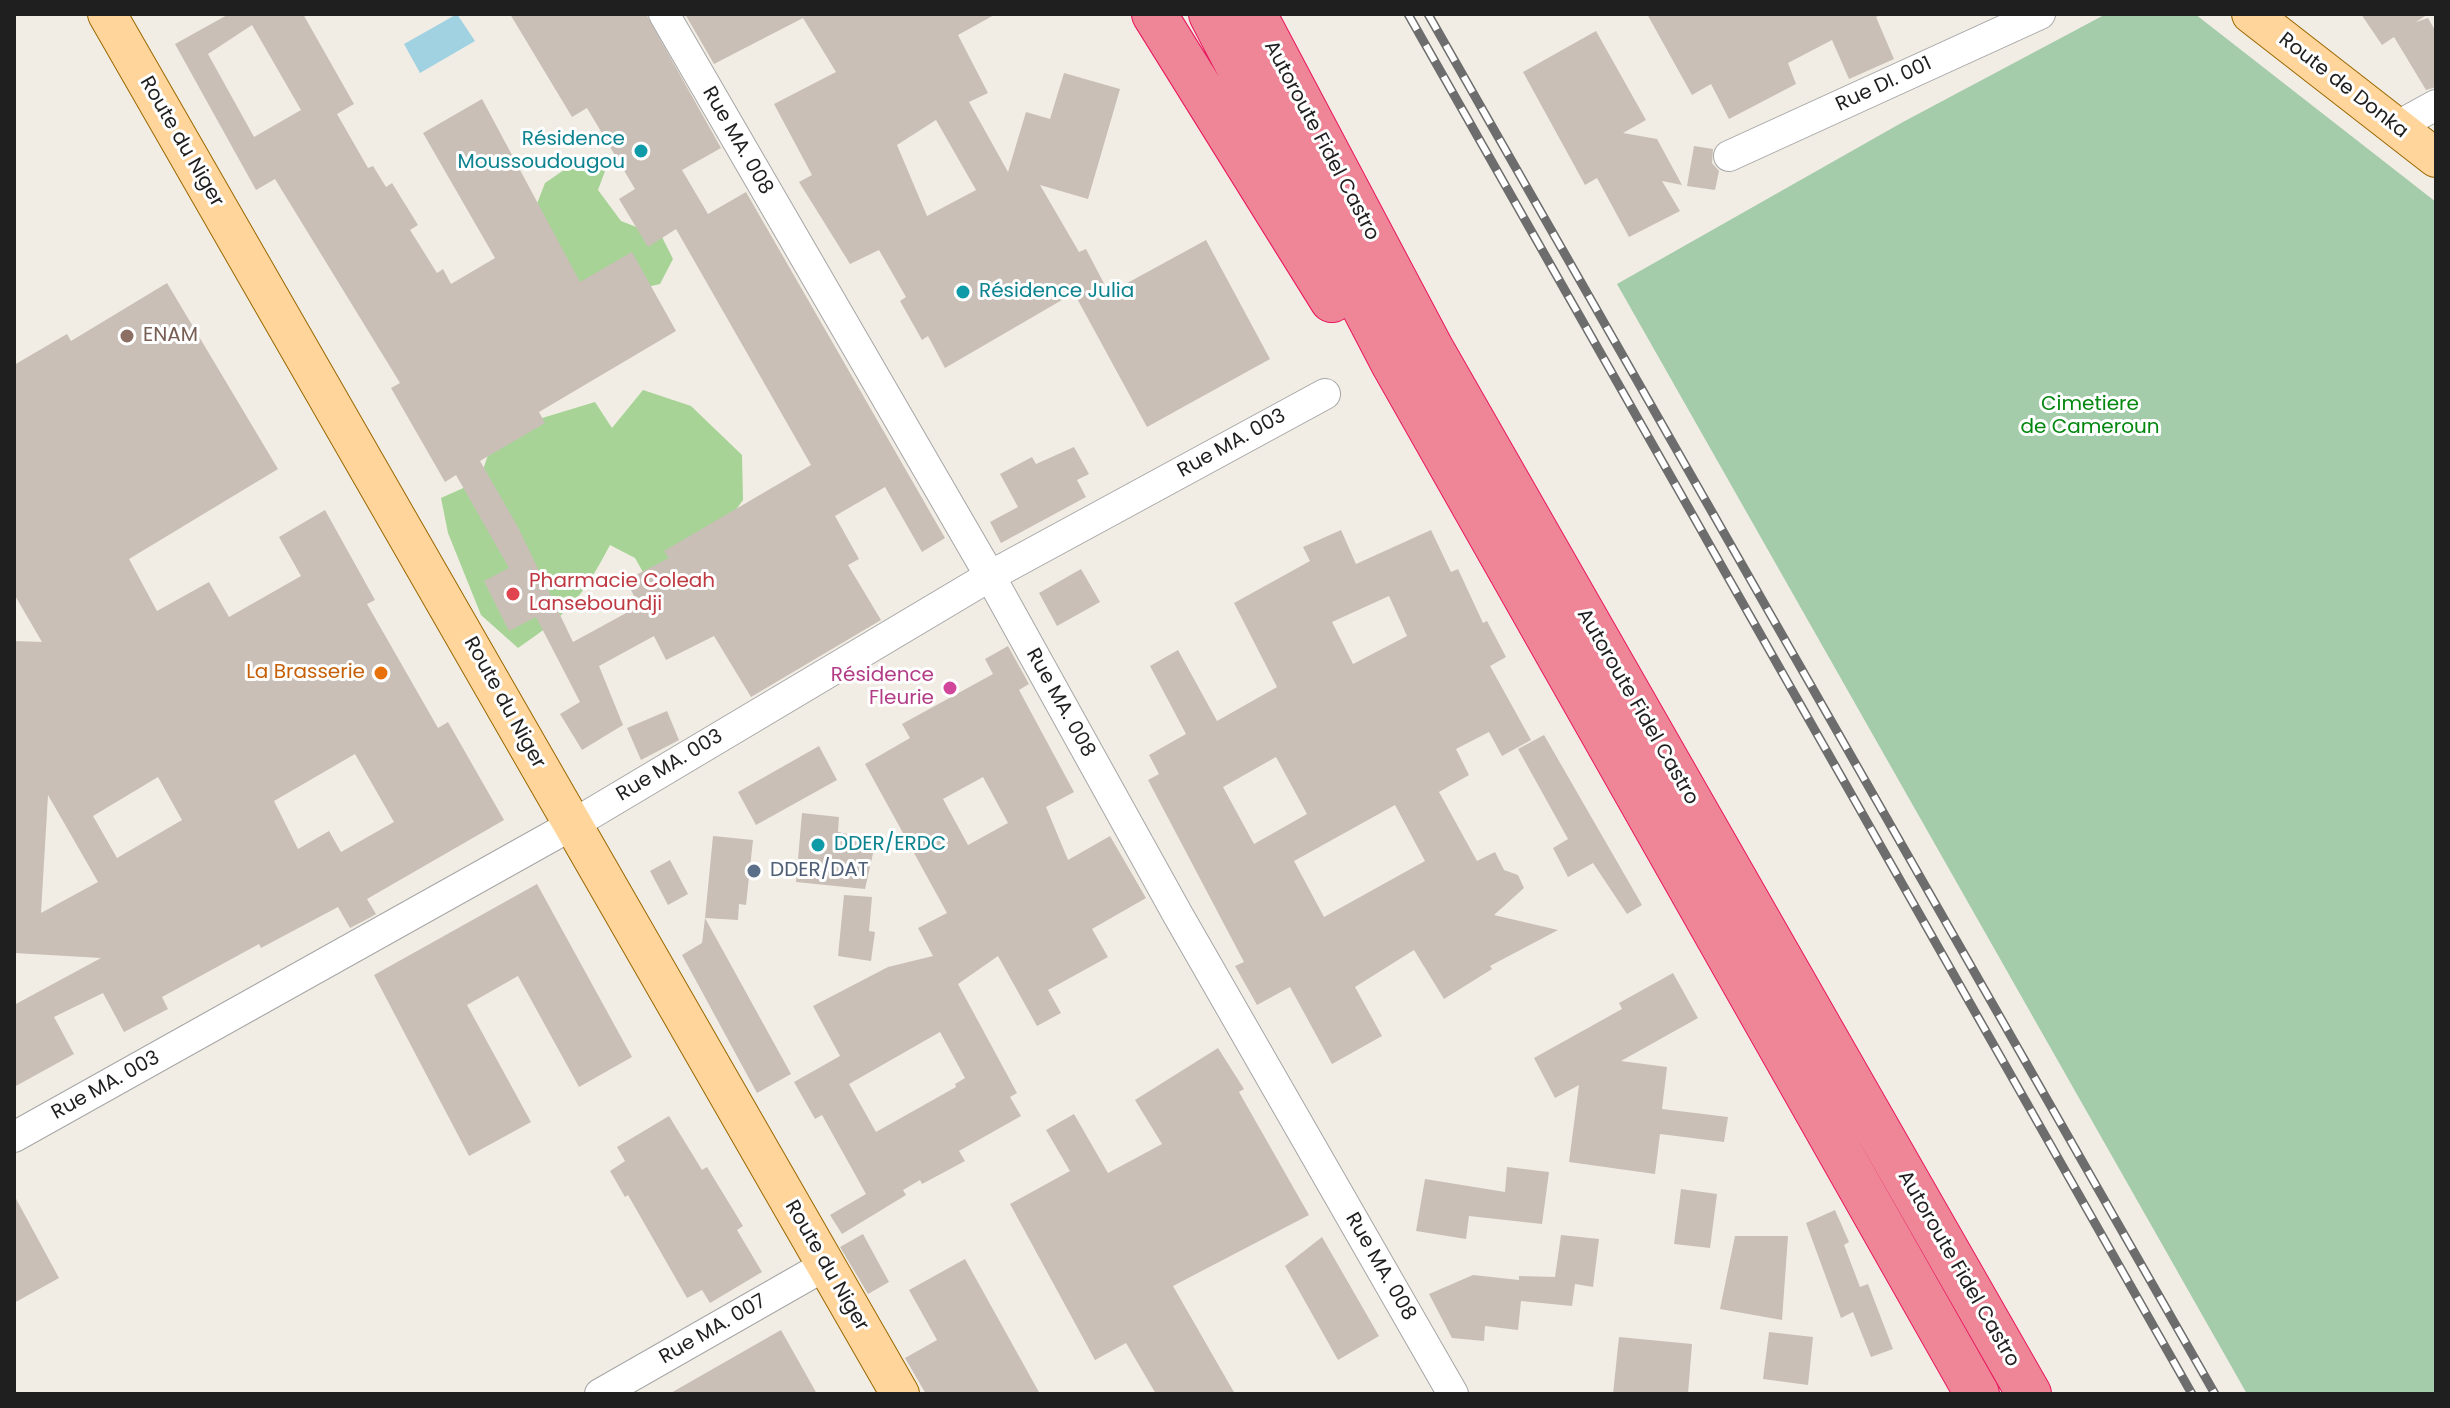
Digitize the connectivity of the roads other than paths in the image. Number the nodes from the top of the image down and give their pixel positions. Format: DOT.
graph roads {
  1 [pos="107,14"];
  2 [pos="664,14"];
  3 [pos="1154,14"];
  4 [pos="1211,14"];
  5 [pos="1254,14"];
  6 [pos="2040,14"];
  7 [pos="2251,14"];
  8 [pos="2436,105"];
  9 [pos="2396,127"];
  10 [pos="1729,156"];
  11 [pos="2436,158"];
  12 [pos="1325,394"];
  13 [pos="1444,452"];
  14 [pos="990,576"];
  15 [pos="572,825"];
  16 [pos="14,1137"];
  17 [pos="826,1265"];
  18 [pos="600,1394"];
  19 [pos="900,1394"];
  20 [pos="1453,1394"];
  21 [pos="1977,1394"];
  22 [pos="2029,1394"];
  1 -- 15 [label="main road, Route du Niger"];
  2 -- 14 [label="street, Rue MA. 008"];
  3 -- 13 [label="highway"];
  4 -- 13 [label="highway, Autoroute Fidel Castro"];
  5 -- 22 [label="highway, Autoroute Fidel Castro"];
  6 -- 10 [label="street, Rue DI. 001"];
  7 -- 9 [label="main road, Route de Donka"];
  8 -- 9 [label="street"];
  9 -- 11 [label="main road, Route de Donka"];
  12 -- 14 [label="street, Rue MA. 003"];
  13 -- 21 [label="highway, Autoroute Fidel Castro"];
  14 -- 15 [label="street, Rue MA. 003"];
  14 -- 20 [label="street, Rue MA. 008"];
  15 -- 16 [label="street, Rue MA. 003"];
  15 -- 17 [label="main road, Route du Niger"];
  17 -- 18 [label="street, Rue MA. 007"];
  17 -- 19 [label="main road, Route du Niger"];
}
